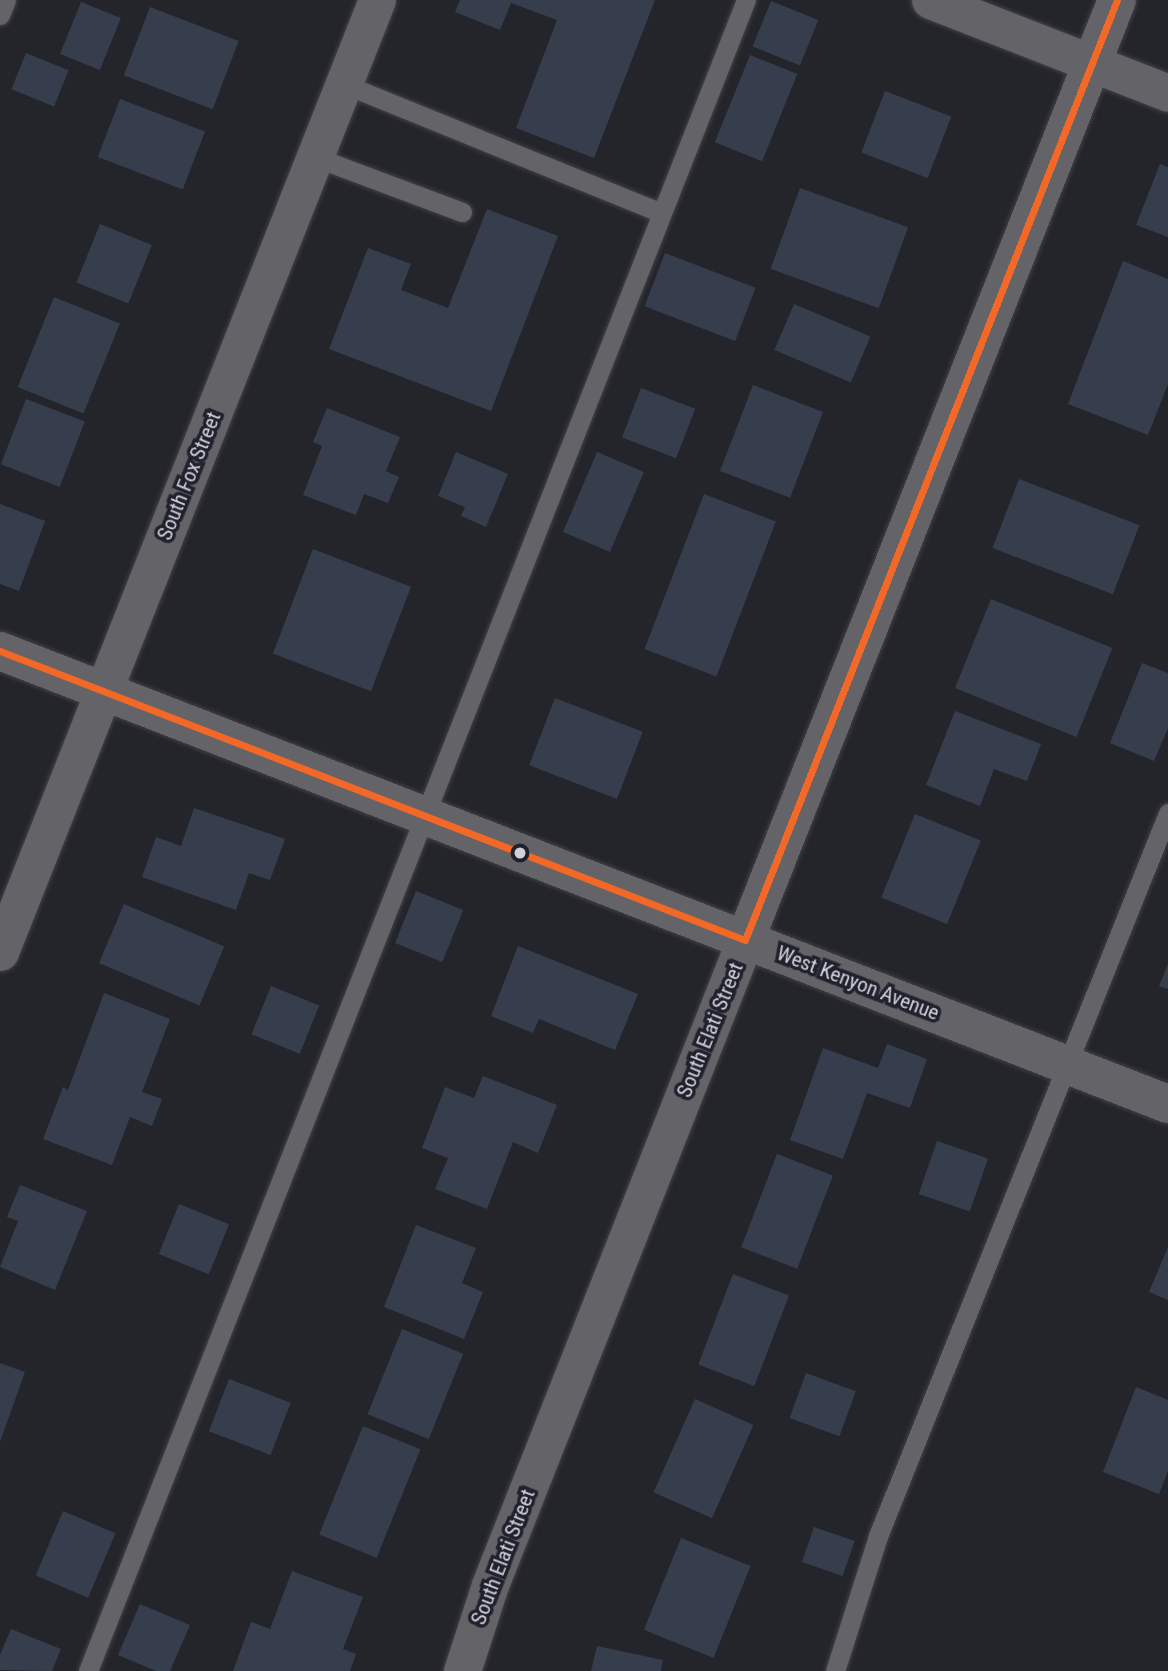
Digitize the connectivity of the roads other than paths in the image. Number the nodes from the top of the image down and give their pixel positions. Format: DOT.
graph roads {
  1 [pos="6,0"];
  2 [pos="377,0"];
  3 [pos="746,0"];
  4 [pos="930,0"];
  5 [pos="1117,0"];
  6 [pos="968,7"];
  7 [pos="0,15"];
  8 [pos="1092,63"];
  9 [pos="344,84"];
  10 [pos="1168,93"];
  11 [pos="315,157"];
  12 [pos="462,212"];
  13 [pos="662,212"];
  14 [pos="0,651"];
  15 [pos="103,691"];
  16 [pos="1168,813"];
  17 [pos="425,816"];
  18 [pos="746,940"];
  19 [pos="0,952"];
  20 [pos="1068,1065"];
  21 [pos="1168,1104"];
  22 [pos="88,1671"];
  23 [pos="462,1671"];
  24 [pos="835,1671"];
  1 -- 7 [label="lane"];
  2 -- 9 [label="street, South Fox Street"];
  3 -- 13 [label="lane"];
  4 -- 6 [label="street"];
  5 -- 8 [label="street, South Elati Street"];
  6 -- 8 [label="street"];
  8 -- 10 [label="street"];
  8 -- 18 [label="street, South Elati Street"];
  9 -- 11 [label="street, South Fox Street"];
  9 -- 13 [label="lane"];
  11 -- 12 [label="lane"];
  11 -- 15 [label="street, South Fox Street"];
  13 -- 17 [label="lane"];
  14 -- 15 [label="street, West Kenyon Avenue"];
  15 -- 17 [label="street, West Kenyon Avenue"];
  15 -- 19 [label="street, South Fox Street"];
  16 -- 20 [label="lane"];
  17 -- 18 [label="street, West Kenyon Avenue"];
  17 -- 22 [label="lane"];
  18 -- 20 [label="street, West Kenyon Avenue"];
  18 -- 23 [label="street, South Elati Street"];
  20 -- 21 [label="street, West Kenyon Avenue"];
  20 -- 24 [label="lane"];
}
